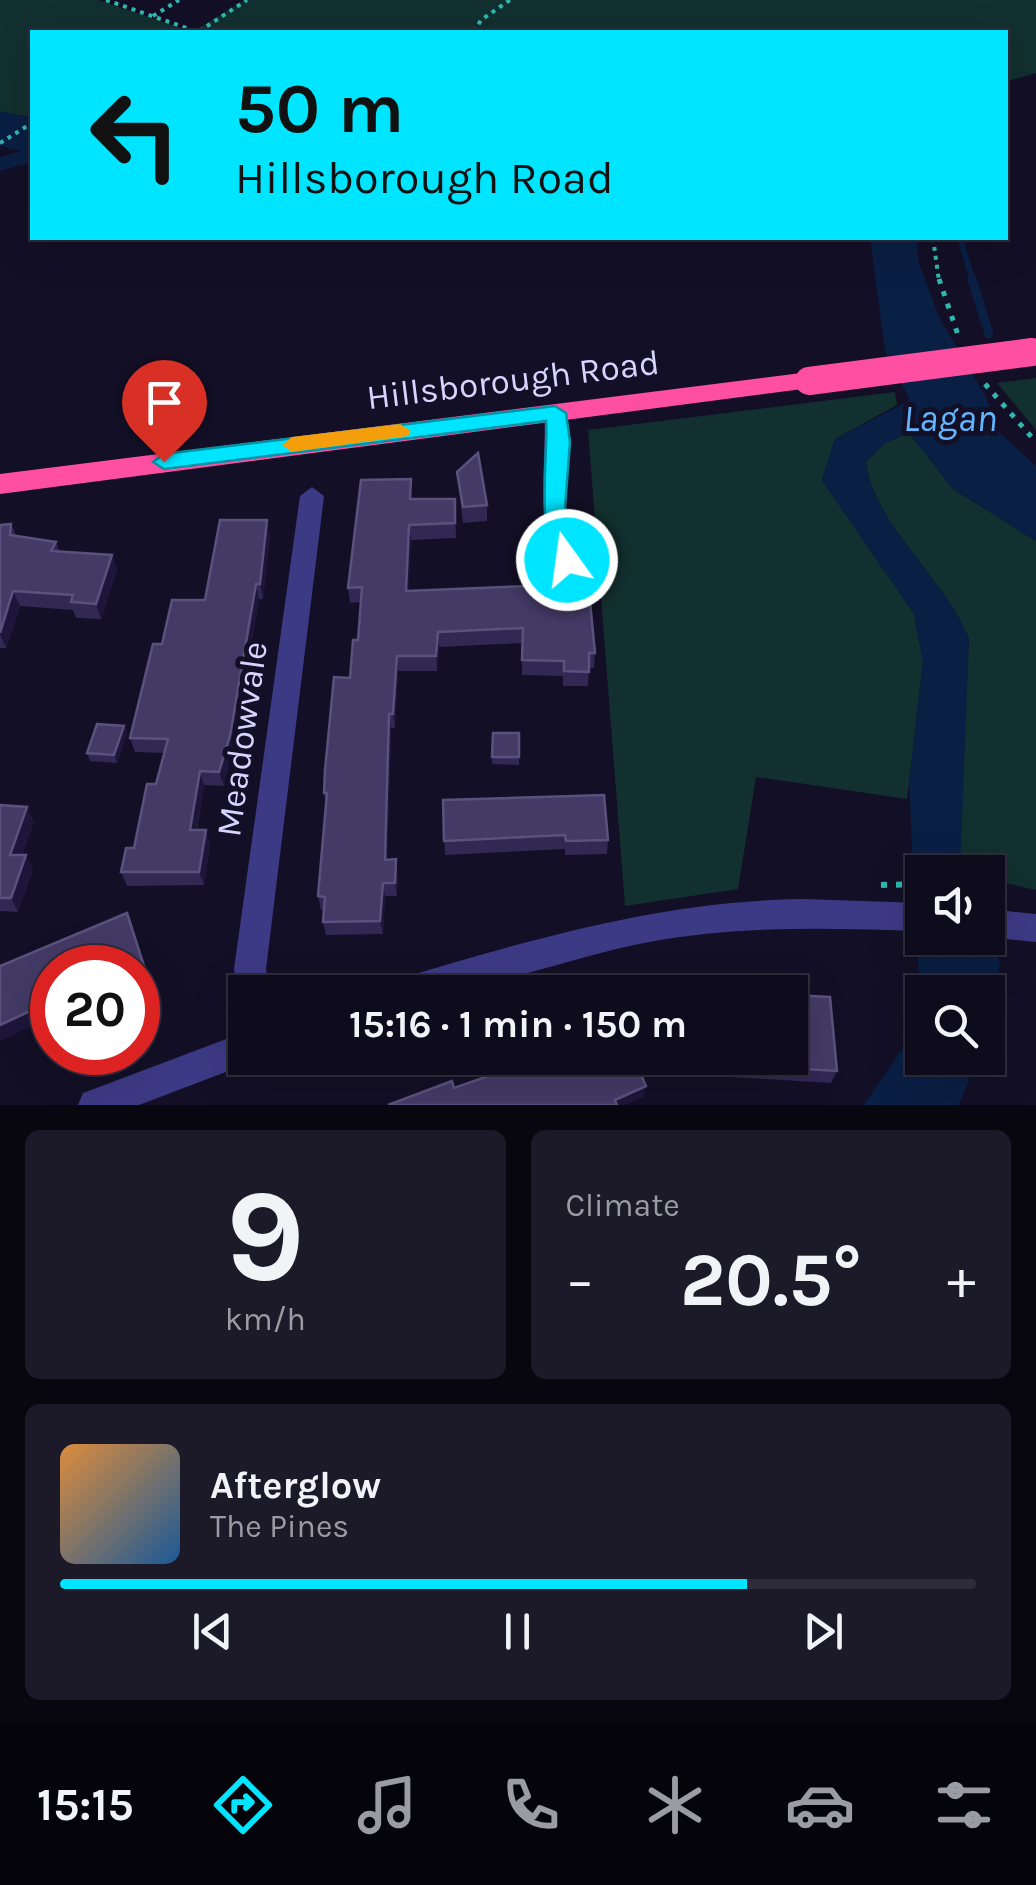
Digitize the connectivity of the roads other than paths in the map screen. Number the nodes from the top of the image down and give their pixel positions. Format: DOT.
graph roads {
  1 [pos="1034,351"];
  2 [pos="555,413"];
  3 [pos="0,484"];
  4 [pos="312,496"];
  5 [pos="567,560"];
  6 [pos="905,916"];
  7 [pos="1005,925"];
  8 [pos="1035,928"];
  9 [pos="251,975"];
  10 [pos="469,975"];
  11 [pos="228,1054"];
  12 [pos="94,1105"];
  1 -- 2 [label="highway, Hillsborough Road, bridge"];
  2 -- 3 [label="highway, Hillsborough Road"];
  2 -- 5 [label="street"];
  4 -- 9 [label="street, Meadowvale"];
  6 -- 10 [label="street"];
  7 -- 8 [label="street"];
  11 -- 12 [label="street"];
}
